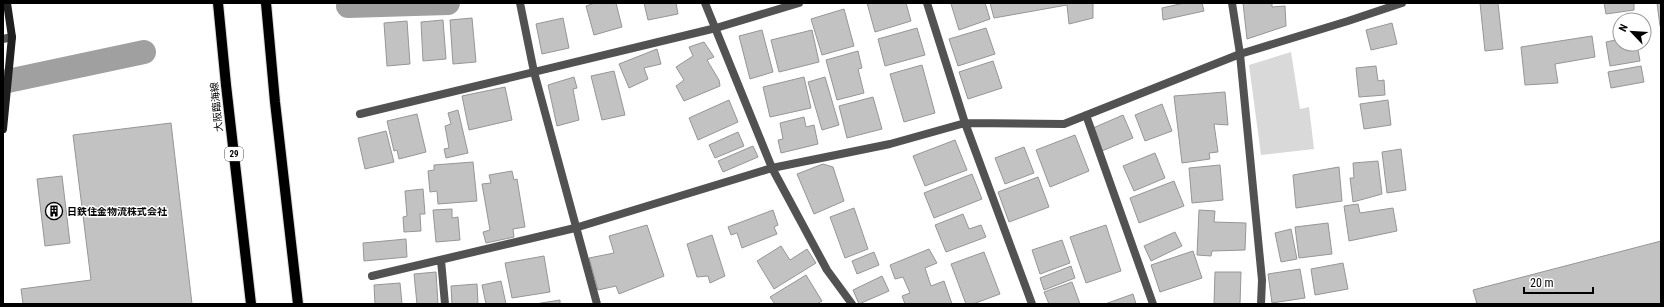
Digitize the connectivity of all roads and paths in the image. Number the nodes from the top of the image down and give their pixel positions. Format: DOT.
graph roads {
  1 [pos="8,3"];
  2 [pos="218,3"];
  3 [pos="266,3"];
  4 [pos="520,3"];
  5 [pos="705,3"];
  6 [pos="799,3"];
  7 [pos="927,3"];
  8 [pos="1232,3"];
  9 [pos="1402,3"];
  10 [pos="716,28"];
  11 [pos="12,37"];
  12 [pos="3,40"];
  13 [pos="1240,54"];
  14 [pos="534,72"];
  15 [pos="360,114"];
  16 [pos="1086,115"];
  17 [pos="965,123"];
  18 [pos="3,129"];
  19 [pos="772,168"];
  20 [pos="576,228"];
  21 [pos="441,260"];
  22 [pos="372,276"];
  23 [pos="252,304"];
  24 [pos="298,304"];
  25 [pos="445,304"];
  26 [pos="597,304"];
  27 [pos="852,304"];
  28 [pos="1032,304"];
  29 [pos="1153,304"];
  30 [pos="1261,304"];
  1 -- 11 [label="street"];
  2 -- 23 [label="main road, 大阪臨海線 / 29"];
  3 -- 24 [label="main road"];
  4 -- 14 [label="street"];
  5 -- 10 [label="street"];
  6 -- 10 [label="street"];
  7 -- 17 [label="street"];
  8 -- 13 [label="street"];
  9 -- 13 [label="street"];
  10 -- 14 [label="street"];
  10 -- 19 [label="street"];
  11 -- 12 [label="street"];
  11 -- 18 [label="street"];
  13 -- 16 [label="street"];
  13 -- 30 [label="street"];
  14 -- 15 [label="street"];
  14 -- 20 [label="street"];
  16 -- 17 [label="street"];
  16 -- 29 [label="street"];
  17 -- 19 [label="street"];
  17 -- 28 [label="street"];
  19 -- 20 [label="street"];
  19 -- 27 [label="street"];
  20 -- 21 [label="street"];
  20 -- 26 [label="street"];
  21 -- 22 [label="street"];
  21 -- 25 [label="street"];
}
